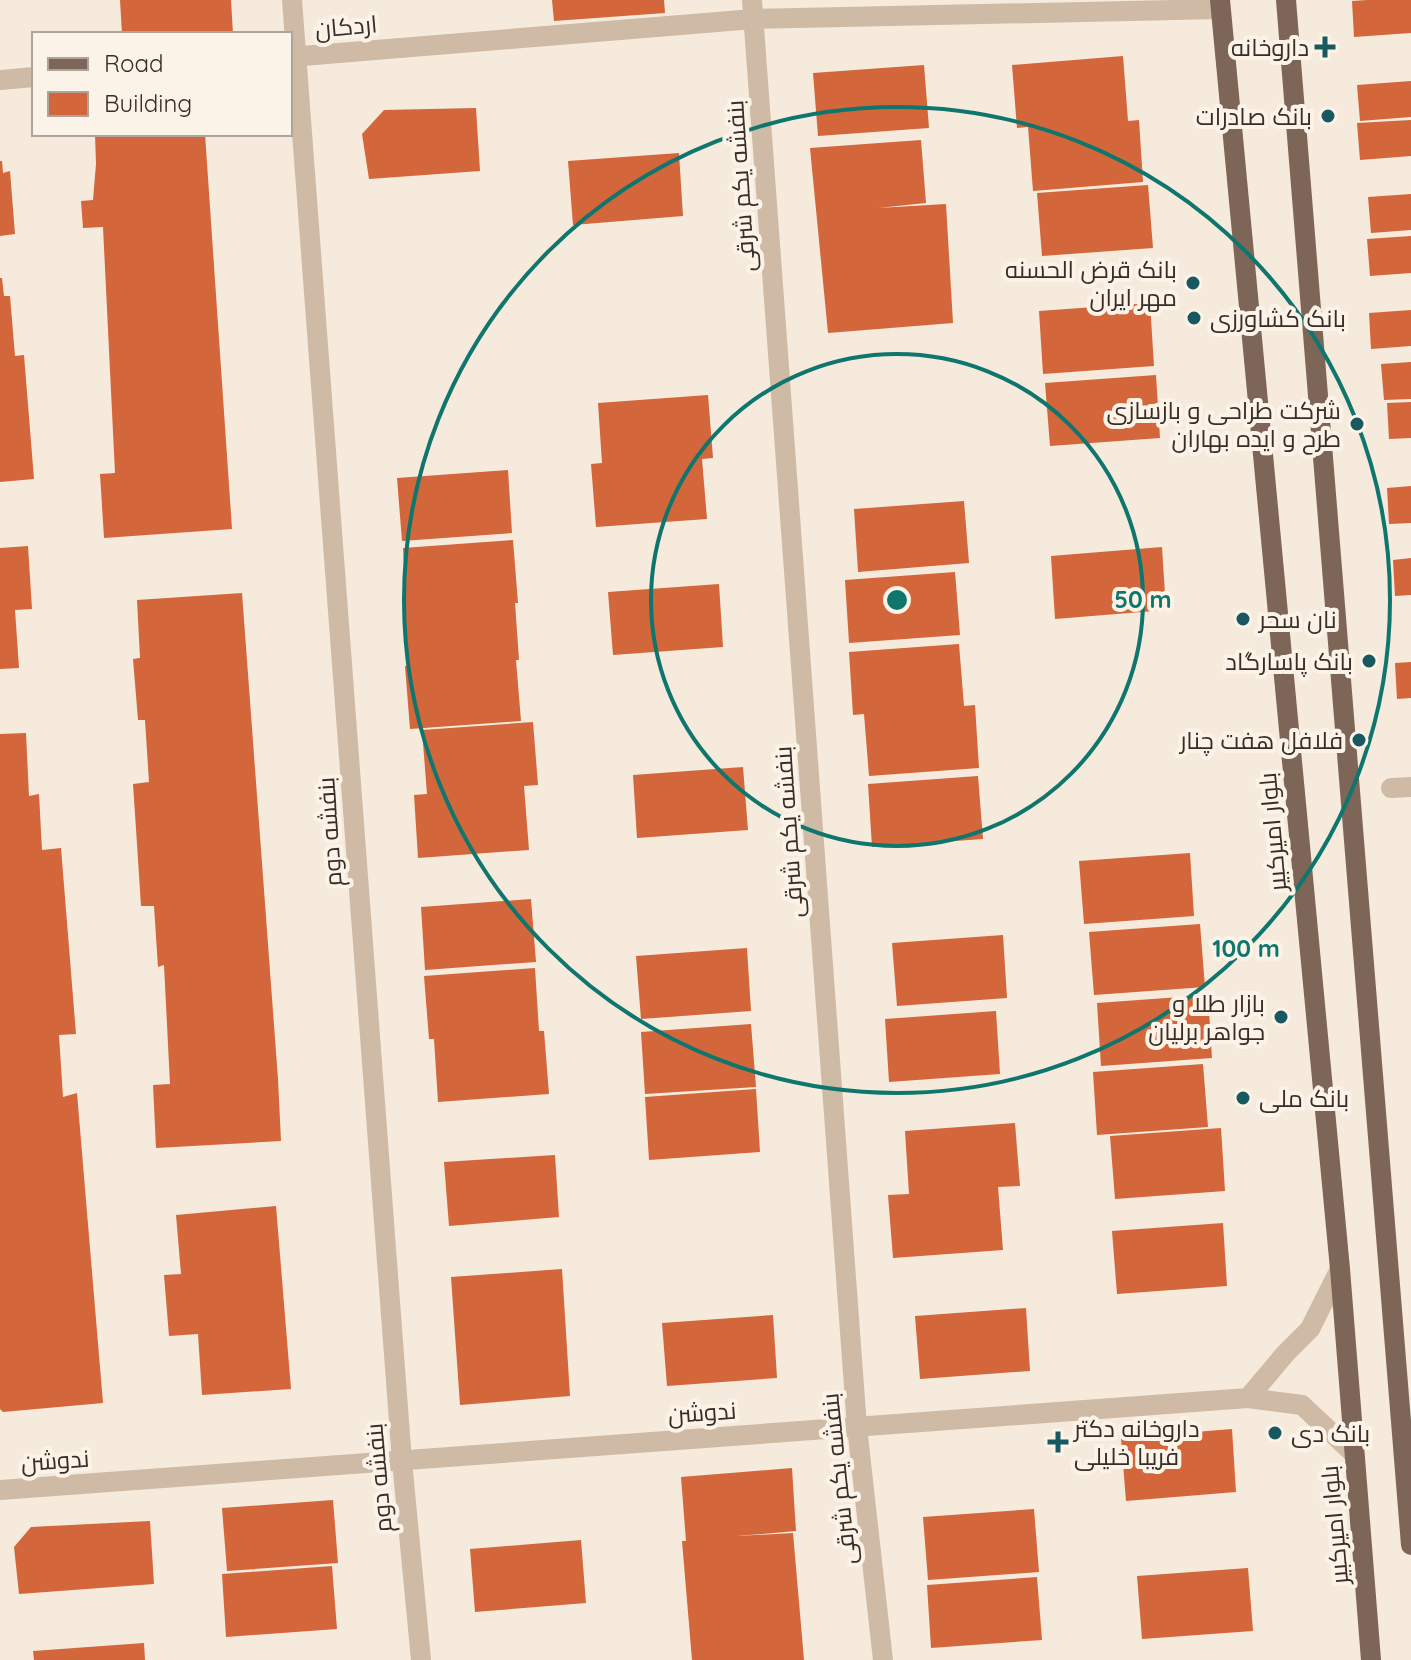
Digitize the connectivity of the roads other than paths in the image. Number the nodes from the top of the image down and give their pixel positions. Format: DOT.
graph roads {
  1 [pos="292,0"];
  2 [pos="1286,0"];
  3 [pos="1220,4"];
  4 [pos="753,10"];
  5 [pos="293,56"];
  6 [pos="32,77"];
  7 [pos="0,80"];
  8 [pos="1340,1269"];
  9 [pos="1405,1379"];
  10 [pos="1248,1398"];
  11 [pos="857,1427"];
  12 [pos="1406,1429"];
  13 [pos="1353,1453"];
  14 [pos="402,1461"];
  15 [pos="0,1490"];
  16 [pos="1411,1545"];
  17 [pos="421,1660"];
  18 [pos="883,1660"];
  19 [pos="1371,1660"];
  1 -- 5 [label="street, بنفشه دوم"];
  2 -- 9 [label="main road"];
  3 -- 4 [label="street, اردکان"];
  3 -- 8 [label="main road, بلوار امیرکبیر"];
  4 -- 5 [label="street, اردکان"];
  4 -- 11 [label="street, بنفشه یکم شرقی"];
  5 -- 14 [label="street, بنفشه دوم"];
  6 -- 7 [label="street"];
  8 -- 10 [label="street"];
  8 -- 13 [label="main road, بلوار امیرکبیر"];
  9 -- 12 [label="main road"];
  10 -- 11 [label="street, ندوشن"];
  10 -- 13 [label="street, ندوشن"];
  11 -- 14 [label="street, ندوشن"];
  11 -- 18 [label="street, بنفشه یکم شرقی"];
  12 -- 16 [label="main road"];
  13 -- 19 [label="main road, بلوار امیرکبیر"];
  14 -- 15 [label="street, ندوشن"];
  14 -- 17 [label="street, بنفشه دوم"];
}
